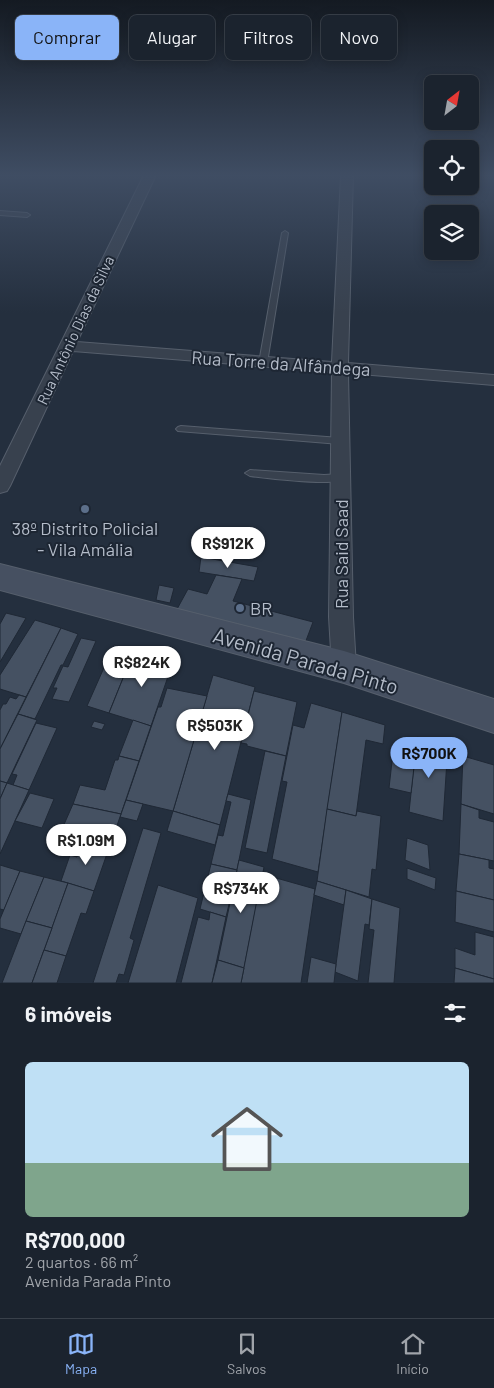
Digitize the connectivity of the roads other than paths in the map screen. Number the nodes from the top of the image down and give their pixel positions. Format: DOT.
graph roads {
  1 [pos="127,221"];
  2 [pos="345,221"];
  3 [pos="285,233"];
  4 [pos="69,346"];
  5 [pos="263,363"];
  6 [pos="340,368"];
  7 [pos="494,380"];
  8 [pos="181,429"];
  9 [pos="340,441"];
  10 [pos="250,473"];
  11 [pos="341,478"];
  12 [pos="0,486"];
  13 [pos="0,577"];
  14 [pos="344,668"];
  15 [pos="494,716"];
  1 -- 4 [label="street, Rua Antônio Dias da Silva"];
  2 -- 6 [label="street, Rua Said Saad"];
  3 -- 5 [label="lane"];
  4 -- 5 [label="street, Rua Torre da Alfândega"];
  4 -- 12 [label="street, Rua Antônio Dias da Silva"];
  5 -- 6 [label="street, Rua Torre da Alfândega"];
  6 -- 7 [label="street, Rua Torre da Alfândega"];
  6 -- 9 [label="street, Rua Said Saad"];
  8 -- 9 [label="lane"];
  9 -- 11 [label="street, Rua Said Saad"];
  10 -- 11 [label="lane"];
  11 -- 14 [label="street, Rua Said Saad"];
  13 -- 14 [label="main road, Avenida Parada Pinto"];
  14 -- 15 [label="main road, Avenida Parada Pinto"];
}
